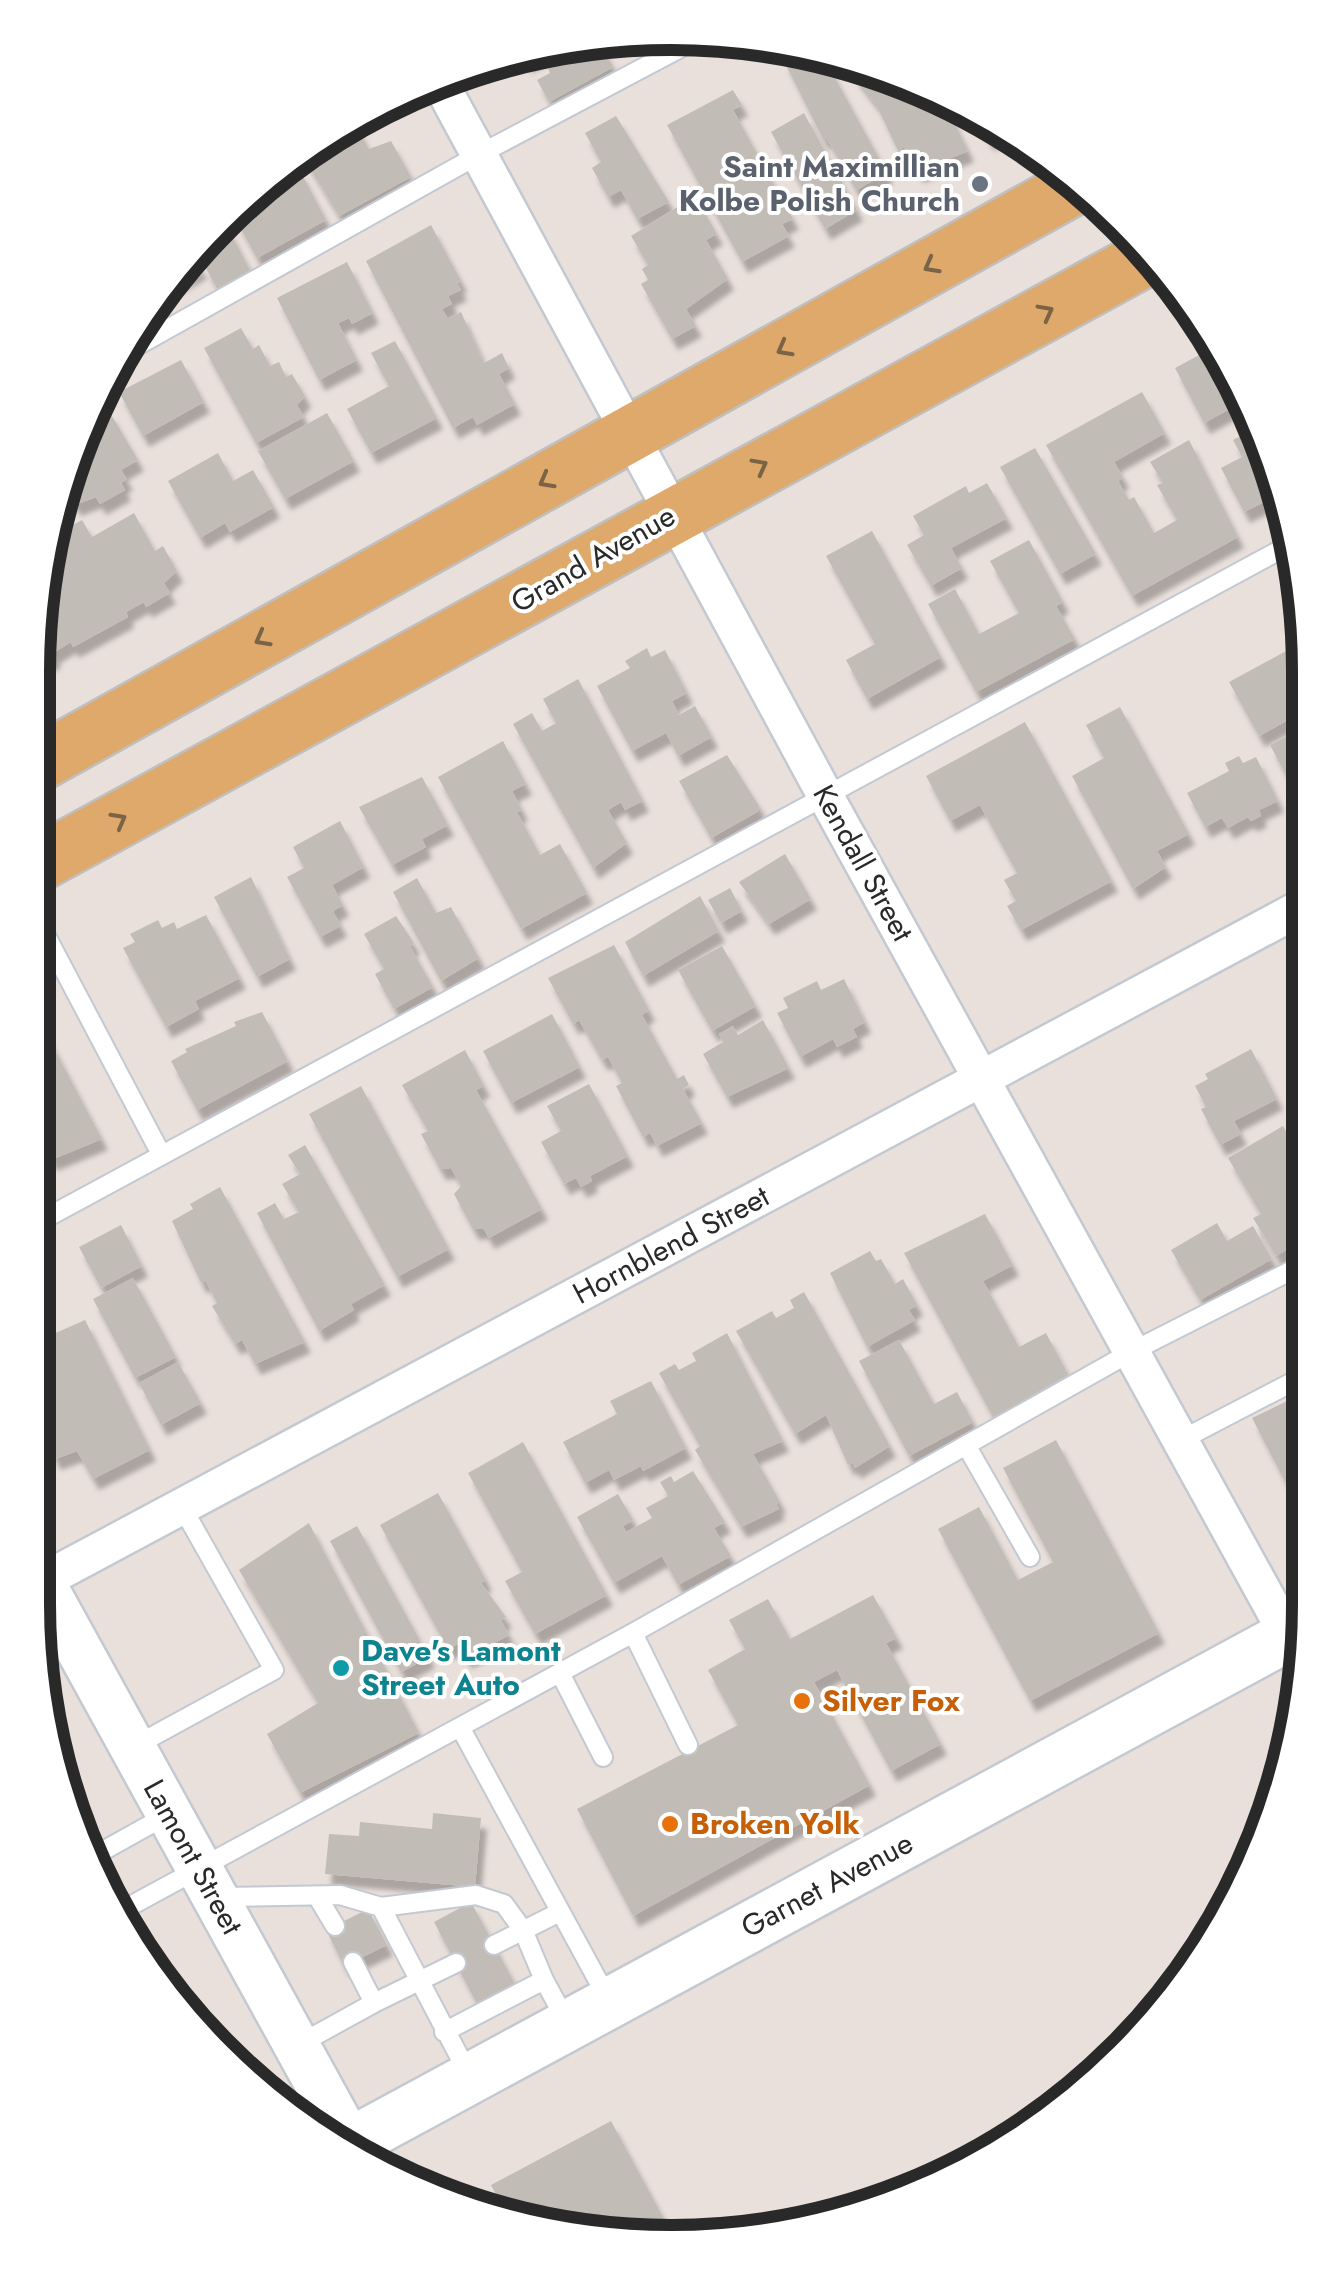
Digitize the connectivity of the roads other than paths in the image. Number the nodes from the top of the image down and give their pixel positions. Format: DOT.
graph roads {
  1 [pos="676,50"];
  2 [pos="445,92"];
  3 [pos="480,154"];
  4 [pos="1065,192"];
  5 [pos="1138,262"];
  6 [pos="145,342"];
  7 [pos="631,434"];
  8 [pos="674,512"];
  9 [pos="1280,550"];
  10 [pos="50,757"];
  11 [pos="826,797"];
  12 [pos="50,857"];
  13 [pos="1292,913"];
  14 [pos="50,943"];
  15 [pos="981,1080"];
  16 [pos="161,1154"];
  17 [pos="50,1216"];
  18 [pos="1292,1270"];
  19 [pos="1133,1352"];
  20 [pos="1292,1382"];
  21 [pos="1181,1440"];
  22 [pos="966,1446"];
  23 [pos="182,1507"];
  24 [pos="1030,1558"];
  25 [pos="50,1571"];
  26 [pos="50,1604"];
  27 [pos="1292,1620"];
  28 [pos="633,1633"];
  29 [pos="1291,1634"];
  30 [pos="560,1673"];
  31 [pos="460,1726"];
  32 [pos="688,1746"];
  33 [pos="132,1748"];
  34 [pos="602,1757"];
  35 [pos="169,1814"];
  36 [pos="101,1852"];
  37 [pos="207,1882"];
  38 [pos="318,1896"];
  39 [pos="129,1907"];
  40 [pos="381,1908"];
  41 [pos="560,1912"];
  42 [pos="335,1926"];
  43 [pos="524,1930"];
  44 [pos="494,1945"];
  45 [pos="354,1962"];
  46 [pos="456,1963"];
  47 [pos="416,1980"];
  48 [pos="544,1980"];
  49 [pos="374,2003"];
  50 [pos="589,2014"];
  51 [pos="444,2032"];
  52 [pos="296,2046"];
  53 [pos="471,2078"];
  54 [pos="342,2130"];
  55 [pos="358,2141"];
  1 -- 3 [label="lane"];
  2 -- 3 [label="street, Kendall Street"];
  3 -- 6 [label="lane"];
  3 -- 7 [label="street, Kendall Street"];
  4 -- 7 [label="main road, one-way"];
  8 -- 5 [label="main road, Grand Avenue, one-way"];
  7 -- 8 [label="street, Kendall Street"];
  7 -- 10 [label="main road, one-way"];
  8 -- 11 [label="street, Kendall Street"];
  12 -- 8 [label="main road, Grand Avenue, one-way"];
  9 -- 11 [label="lane"];
  11 -- 15 [label="street, Kendall Street"];
  11 -- 16 [label="lane"];
  13 -- 15 [label="street, Hornblend Street"];
  14 -- 16 [label="lane"];
  15 -- 19 [label="street, Kendall Street"];
  15 -- 23 [label="street, Hornblend Street"];
  16 -- 17 [label="lane"];
  18 -- 19 [label="lane"];
  19 -- 21 [label="street, Kendall Street"];
  19 -- 22 [label="lane"];
  20 -- 21 [label="lane"];
  21 -- 27 [label="street, Kendall Street"];
  22 -- 24 [label="lane"];
  22 -- 28 [label="lane"];
  23 -- 25 [label="street, Hornblend Street"];
  23 -- 33 [label="lane"];
  26 -- 33 [label="street, Lamont Street"];
  28 -- 30 [label="lane"];
  28 -- 32 [label="lane"];
  29 -- 50 [label="main road, Garnet Avenue"];
  30 -- 31 [label="lane"];
  30 -- 34 [label="lane"];
  31 -- 37 [label="lane"];
  31 -- 41 [label="lane"];
  33 -- 35 [label="street, Lamont Street"];
  35 -- 36 [label="lane"];
  35 -- 37 [label="street, Lamont Street"];
  37 -- 38 [label="lane"];
  37 -- 39 [label="lane"];
  37 -- 52 [label="street, Lamont Street"];
  38 -- 40 [label="lane"];
  38 -- 42 [label="lane"];
  40 -- 43 [label="lane"];
  40 -- 47 [label="lane"];
  41 -- 43 [label="lane"];
  41 -- 50 [label="lane"];
  43 -- 44 [label="lane"];
  43 -- 48 [label="lane"];
  45 -- 49 [label="lane"];
  46 -- 47 [label="lane"];
  47 -- 49 [label="lane"];
  47 -- 51 [label="lane"];
  48 -- 50 [label="lane"];
  48 -- 51 [label="lane"];
  49 -- 52 [label="lane"];
  50 -- 53 [label="main road, Garnet Avenue"];
  51 -- 53 [label="lane"];
  52 -- 54 [label="street, Lamont Street"];
  53 -- 55 [label="main road, Garnet Avenue"];
}
